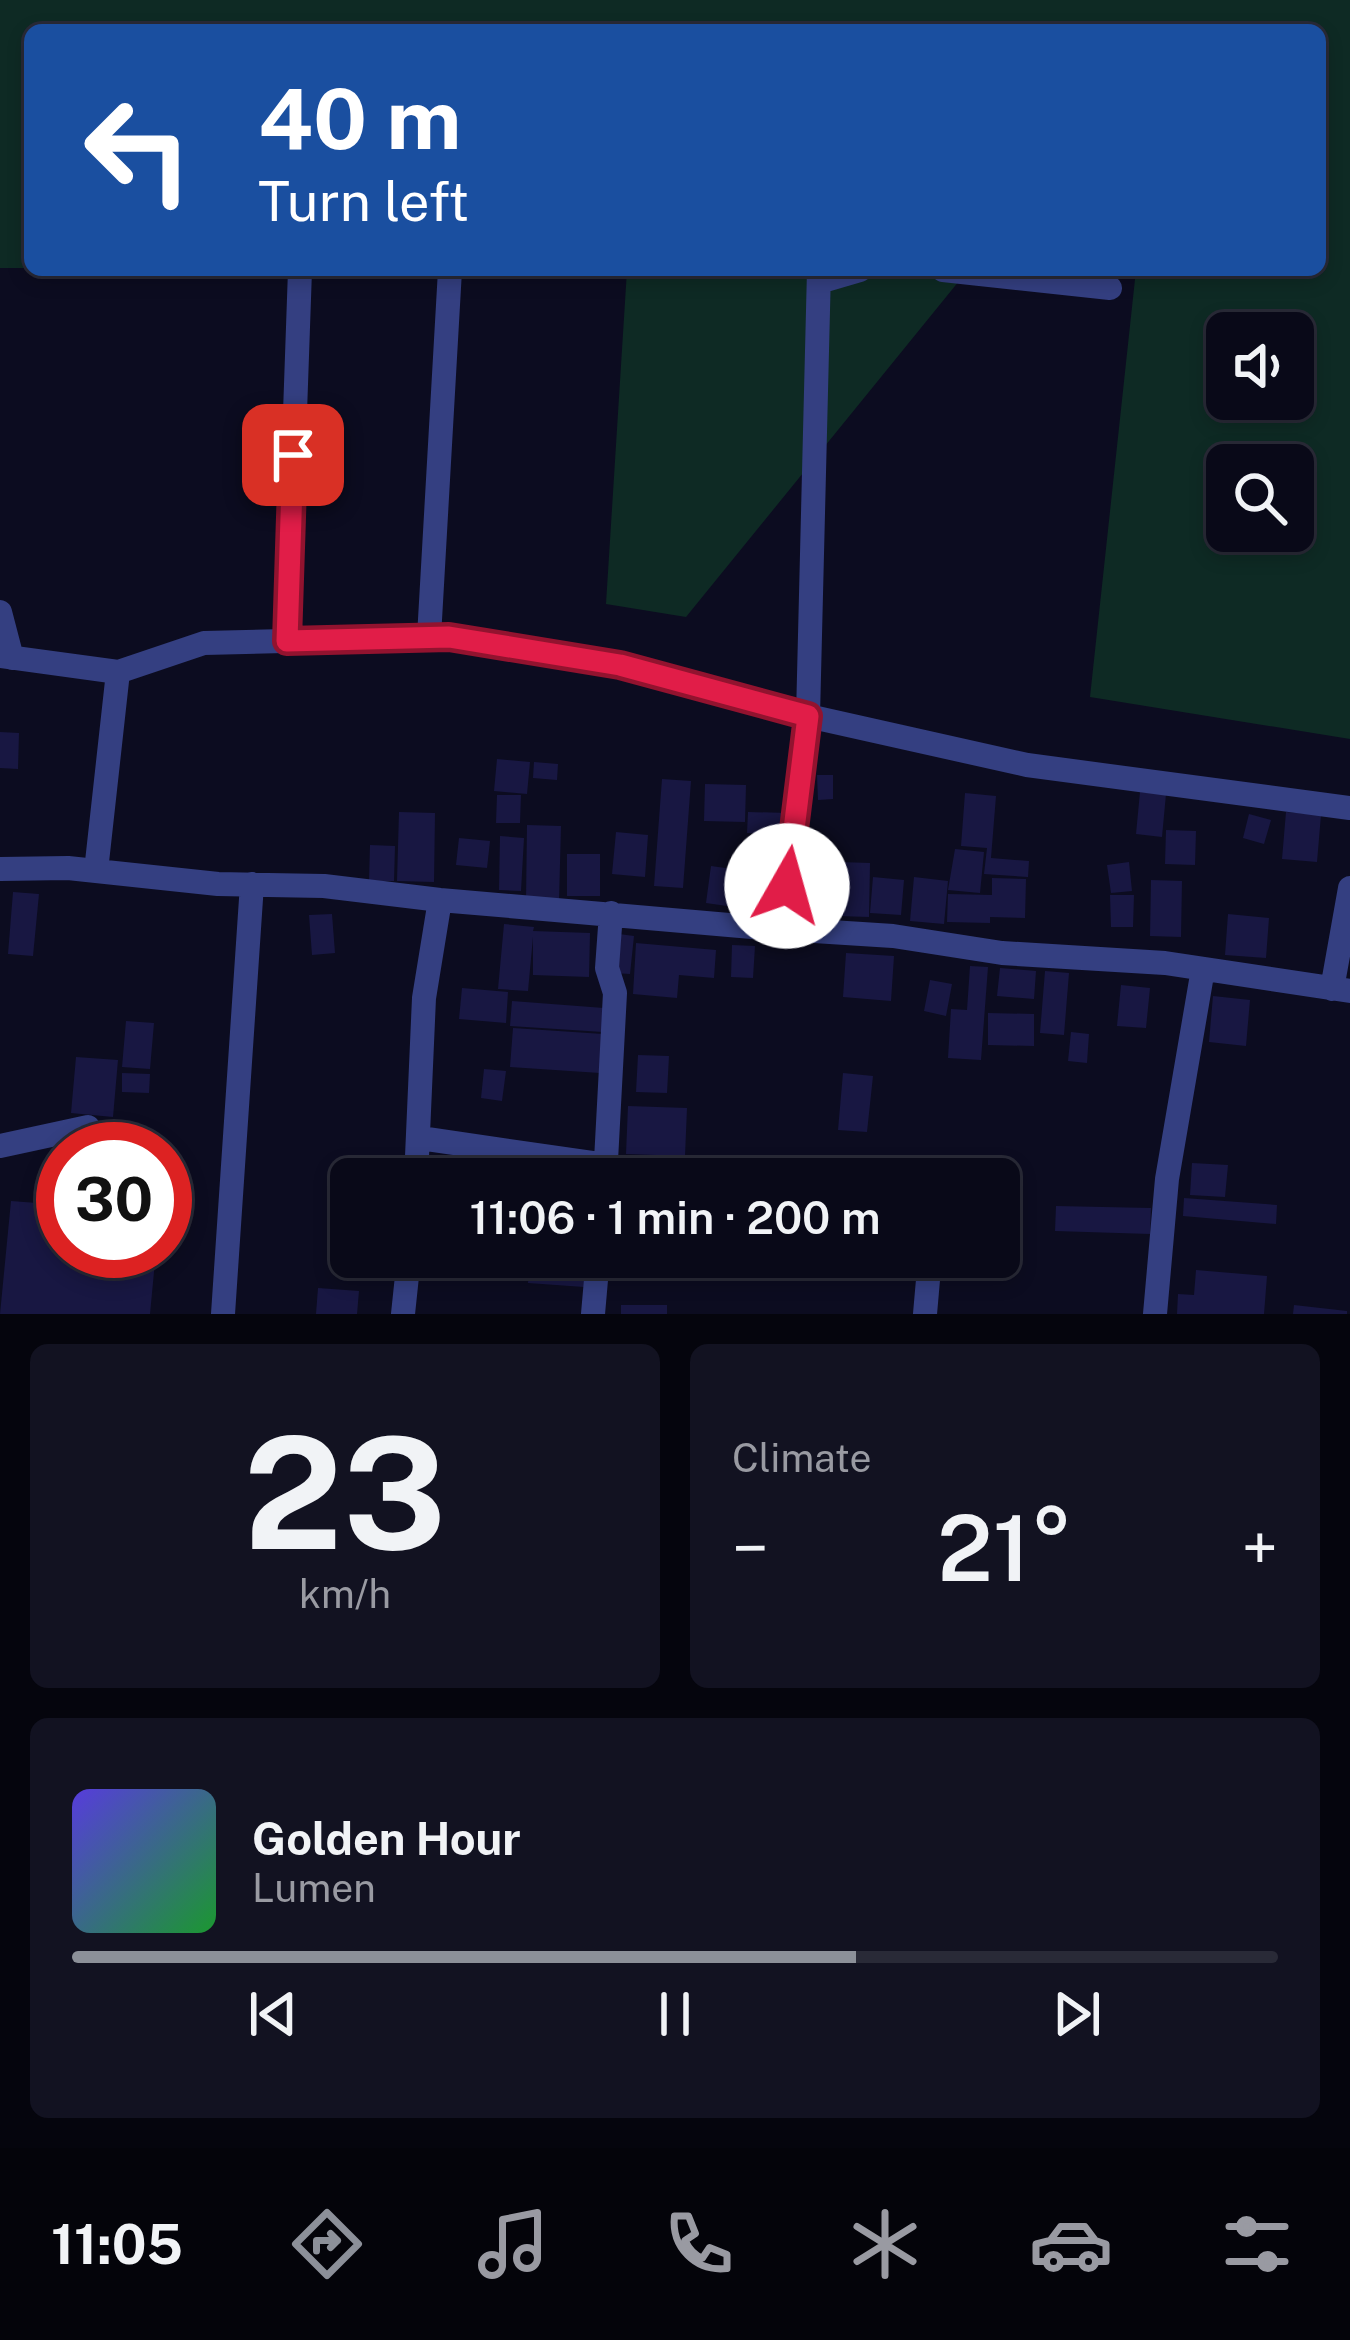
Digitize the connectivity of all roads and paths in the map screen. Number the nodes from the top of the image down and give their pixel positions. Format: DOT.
graph roads {
  1 [pos="300,276"];
  2 [pos="451,276"];
  3 [pos="819,276"];
  4 [pos="999,276"];
  5 [pos="1110,288"];
  6 [pos="0,612"];
  7 [pos="429,637"];
  8 [pos="287,641"];
  9 [pos="6,657"];
  10 [pos="118,673"];
  11 [pos="808,716"];
  12 [pos="1350,808"];
  13 [pos="0,869"];
  14 [pos="96,871"];
  15 [pos="252,884"];
  16 [pos="1350,888"];
  17 [pos="440,900"];
  18 [pos="611,913"];
  19 [pos="782,929"];
  20 [pos="1203,969"];
  21 [pos="1341,990"];
  22 [pos="36,1138"];
  23 [pos="420,1138"];
  24 [pos="0,1146"];
  25 [pos="418,1158"];
  26 [pos="529,1158"];
  27 [pos="607,1158"];
  28 [pos="407,1278"];
  29 [pos="596,1278"];
  30 [pos="929,1278"];
  31 [pos="223,1314"];
  32 [pos="404,1314"];
  33 [pos="593,1314"];
  34 [pos="926,1314"];
  35 [pos="1155,1314"];
  1 -- 8 [label="street"];
  2 -- 7 [label="street"];
  3 -- 11 [label="street"];
  4 -- 5 [label="street"];
  6 -- 9 [label="street"];
  7 -- 8 [label="street"];
  7 -- 11 [label="street"];
  8 -- 10 [label="street"];
  9 -- 10 [label="street"];
  10 -- 14 [label="street"];
  11 -- 12 [label="street"];
  11 -- 19 [label="street"];
  13 -- 14 [label="street"];
  14 -- 15 [label="street"];
  15 -- 17 [label="street"];
  15 -- 31 [label="street"];
  16 -- 21 [label="street"];
  17 -- 18 [label="street"];
  17 -- 23 [label="street"];
  18 -- 19 [label="street"];
  18 -- 27 [label="street"];
  19 -- 20 [label="street"];
  20 -- 21 [label="street"];
  20 -- 35 [label="street"];
  22 -- 24 [label="street"];
  23 -- 25 [label="street"];
  23 -- 26 [label="street"];
  28 -- 32 [label="street"];
  29 -- 33 [label="street"];
  30 -- 34 [label="street"];
}
